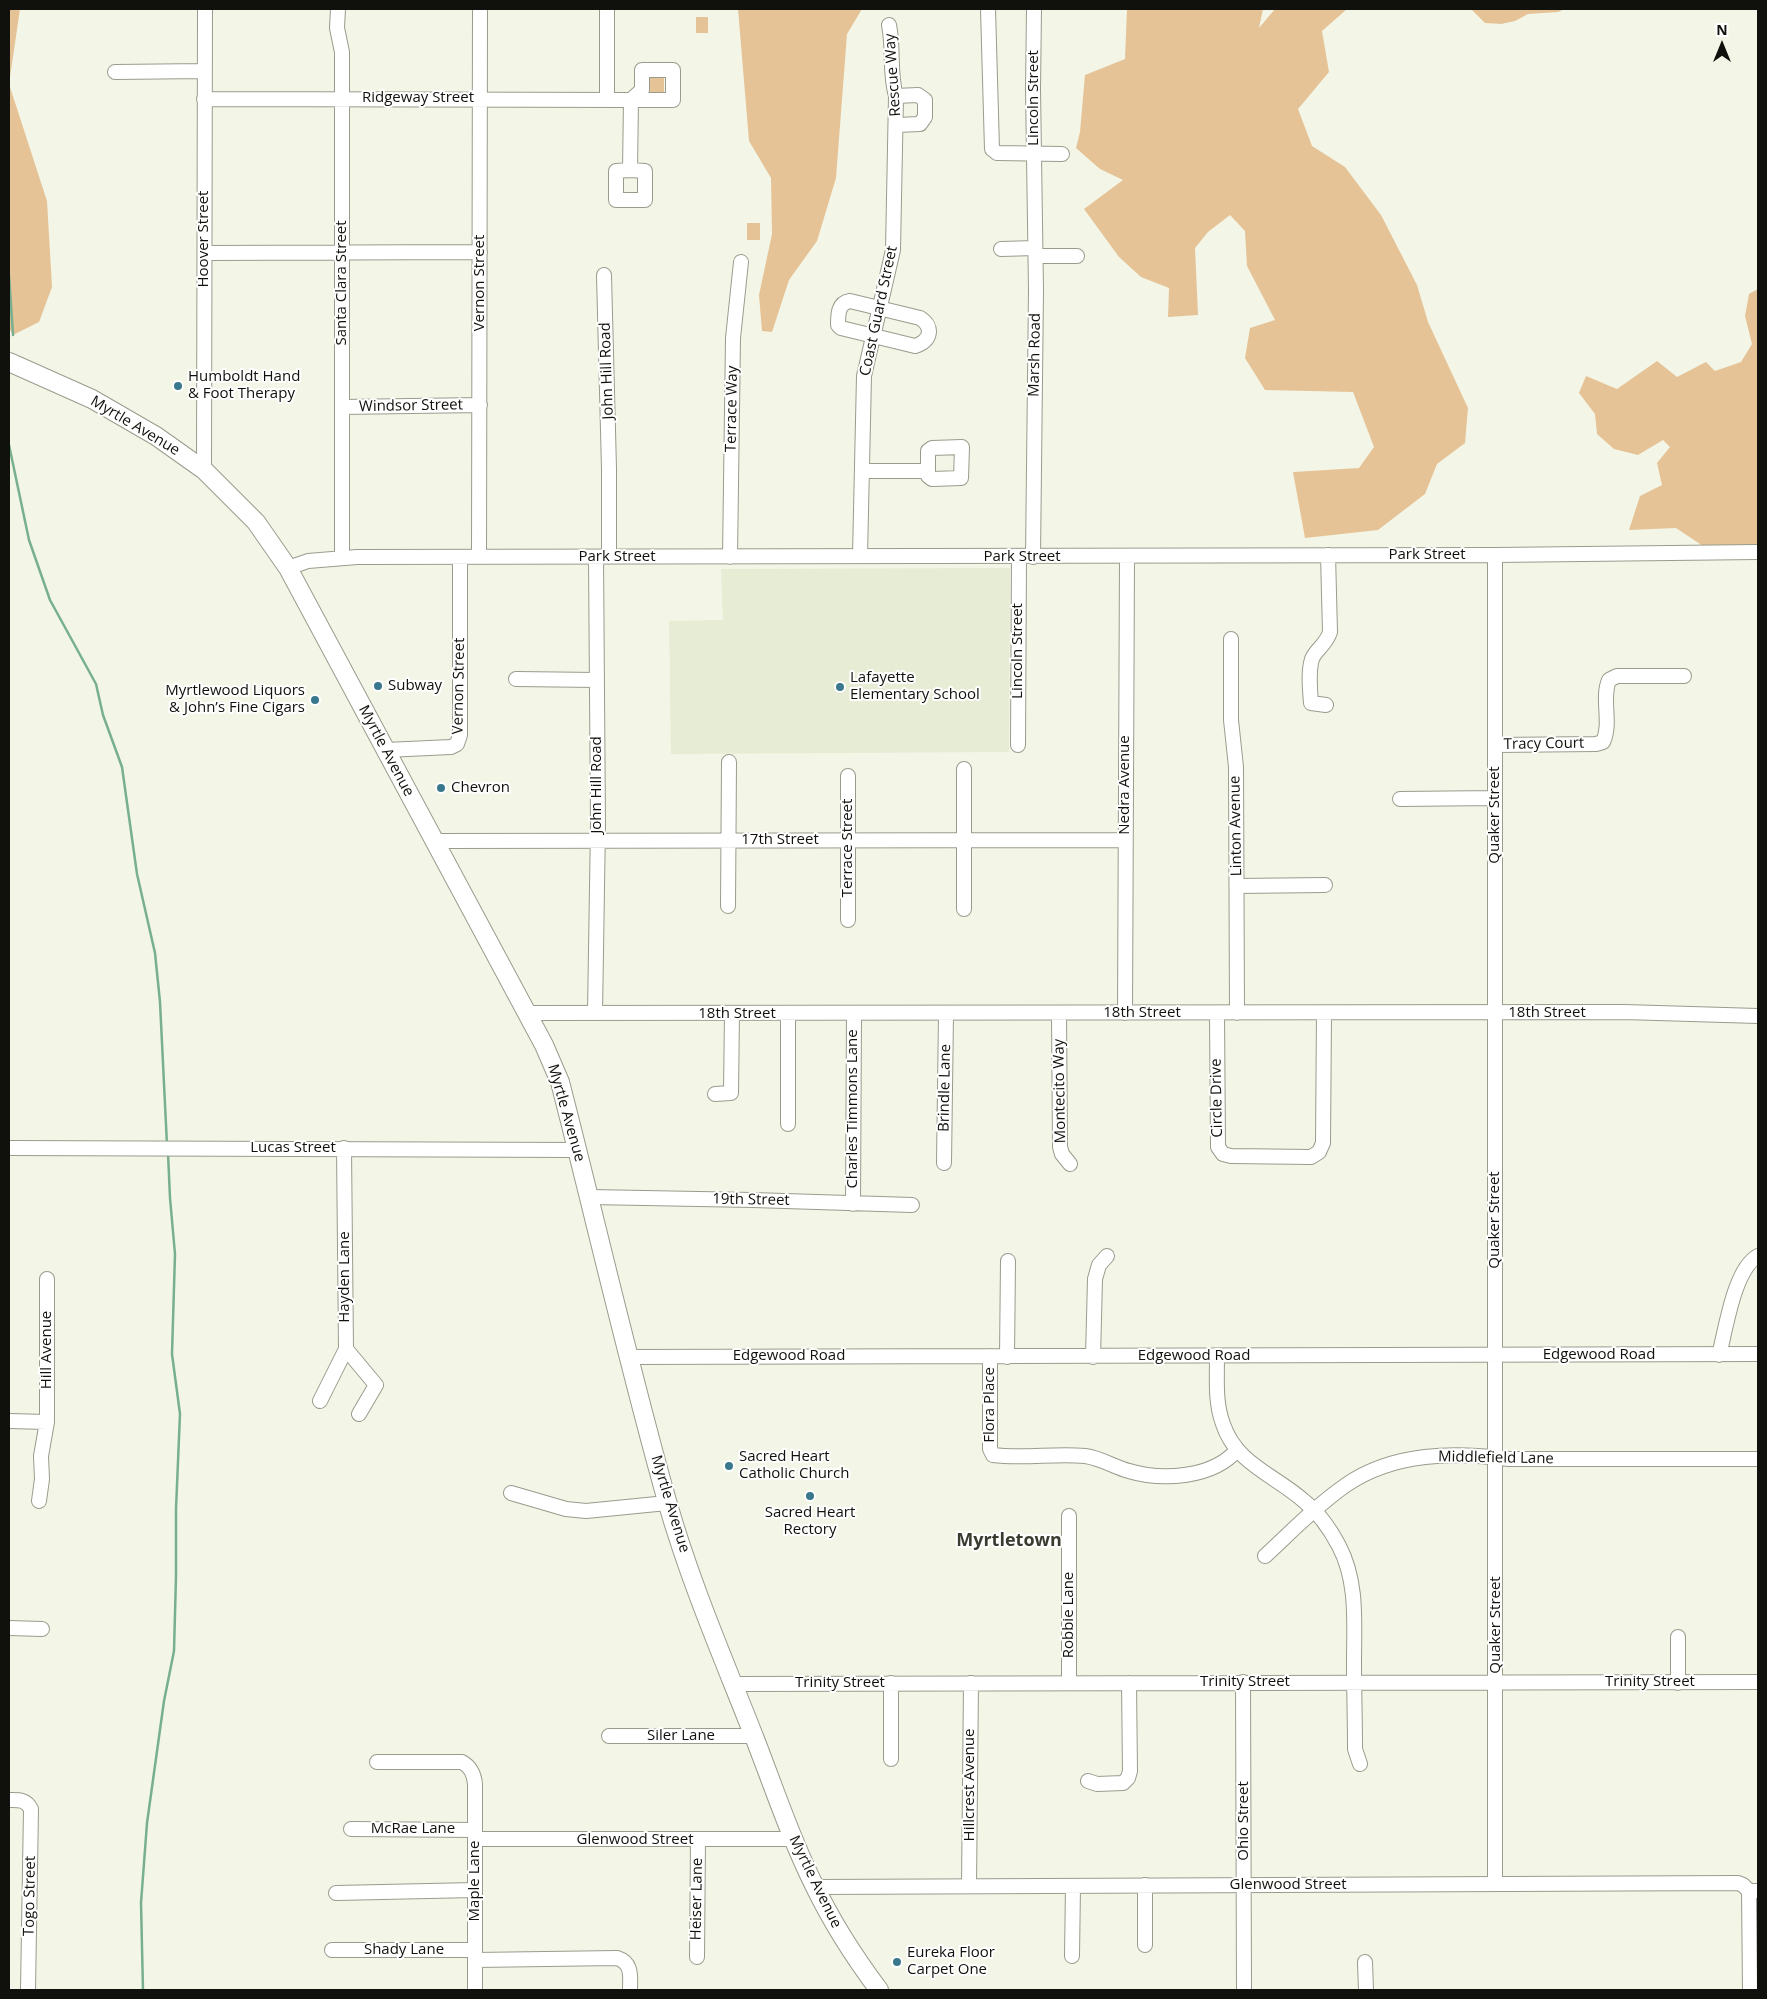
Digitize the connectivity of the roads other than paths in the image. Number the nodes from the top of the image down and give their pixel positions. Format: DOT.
graph roads {
  1 [pos="205,9"];
  2 [pos="338,9"];
  3 [pos="480,9"];
  4 [pos="607,9"];
  5 [pos="988,9"];
  6 [pos="1034,9"];
  7 [pos="889,25"];
  8 [pos="204,71"];
  9 [pos="114,72"];
  10 [pos="896,96"];
  11 [pos="342,98"];
  12 [pos="479,98"];
  13 [pos="204,99"];
  14 [pos="607,100"];
  15 [pos="896,125"];
  16 [pos="1034,154"];
  17 [pos="1062,154"];
  18 [pos="630,170"];
  19 [pos="1001,249"];
  20 [pos="480,252"];
  21 [pos="1036,252"];
  22 [pos="204,253"];
  23 [pos="342,253"];
  24 [pos="1077,256"];
  25 [pos="741,262"];
  26 [pos="604,275"];
  27 [pos="880,307"];
  28 [pos="873,336"];
  29 [pos="9,362"];
  30 [pos="480,405"];
  31 [pos="342,407"];
  32 [pos="204,470"];
  33 [pos="862,471"];
  34 [pos="927,471"];
  35 [pos="1758,552"];
  36 [pos="1328,555"];
  37 [pos="1495,555"];
  38 [pos="479,556"];
  39 [pos="860,556"];
  40 [pos="1127,556"];
  41 [pos="342,557"];
  42 [pos="460,557"];
  43 [pos="602,557"];
  44 [pos="730,557"];
  45 [pos="1026,557"];
  46 [pos="288,568"];
  47 [pos="1231,639"];
  48 [pos="1684,676"];
  49 [pos="516,679"];
  50 [pos="597,680"];
  51 [pos="1326,704"];
  52 [pos="1018,745"];
  53 [pos="1495,745"];
  54 [pos="386,750"];
  55 [pos="729,762"];
  56 [pos="964,768"];
  57 [pos="848,776"];
  58 [pos="1495,798"];
  59 [pos="1400,799"];
  60 [pos="963,839"];
  61 [pos="598,840"];
  62 [pos="728,840"];
  63 [pos="848,840"];
  64 [pos="1125,840"];
  65 [pos="435,841"];
  66 [pos="1325,885"];
  67 [pos="1237,886"];
  68 [pos="728,906"];
  69 [pos="964,909"];
  70 [pos="848,920"];
  71 [pos="526,1013"];
  72 [pos="595,1013"];
  73 [pos="1059,1013"];
  74 [pos="1125,1013"];
  75 [pos="1217,1013"];
  76 [pos="1237,1013"];
  77 [pos="1324,1013"];
  78 [pos="1495,1013"];
  79 [pos="732,1014"];
  80 [pos="788,1014"];
  81 [pos="854,1014"];
  82 [pos="946,1014"];
  83 [pos="1758,1016"];
  84 [pos="714,1094"];
  85 [pos="788,1124"];
  86 [pos="9,1148"];
  87 [pos="344,1148"];
  88 [pos="578,1150"];
  89 [pos="944,1163"];
  90 [pos="1070,1164"];
  91 [pos="590,1198"];
  92 [pos="853,1204"];
  93 [pos="912,1205"];
  94 [pos="1107,1256"];
  95 [pos="1758,1256"];
  96 [pos="1008,1261"];
  97 [pos="47,1279"];
  98 [pos="346,1349"];
  99 [pos="1758,1354"];
  100 [pos="1719,1355"];
  101 [pos="990,1356"];
  102 [pos="1217,1356"];
  103 [pos="1496,1356"];
  104 [pos="630,1357"];
  105 [pos="1006,1357"];
  106 [pos="1093,1357"];
  107 [pos="320,1401"];
  108 [pos="359,1414"];
  109 [pos="9,1421"];
  110 [pos="47,1422"];
  111 [pos="1237,1450"];
  112 [pos="1496,1458"];
  113 [pos="1758,1459"];
  114 [pos="511,1493"];
  115 [pos="39,1501"];
  116 [pos="667,1502"];
  117 [pos="1315,1511"];
  118 [pos="1069,1516"];
  119 [pos="1265,1556"];
  120 [pos="9,1628"];
  121 [pos="42,1628"];
  122 [pos="1678,1637"];
  123 [pos="1243,1682"];
  124 [pos="1354,1682"];
  125 [pos="1496,1682"];
  126 [pos="1678,1682"];
  127 [pos="1758,1682"];
  128 [pos="891,1683"];
  129 [pos="971,1683"];
  130 [pos="1129,1683"];
  131 [pos="732,1684"];
  132 [pos="1069,1684"];
  133 [pos="609,1736"];
  134 [pos="754,1736"];
  135 [pos="890,1759"];
  136 [pos="377,1762"];
  137 [pos="1360,1764"];
  138 [pos="1088,1781"];
  139 [pos="9,1800"];
  140 [pos="351,1829"];
  141 [pos="475,1834"];
  142 [pos="794,1839"];
  143 [pos="698,1840"];
  144 [pos="1495,1884"];
  145 [pos="1145,1885"];
  146 [pos="1244,1885"];
  147 [pos="969,1886"];
  148 [pos="1072,1886"];
  149 [pos="815,1887"];
  150 [pos="475,1890"];
  151 [pos="1753,1891"];
  152 [pos="336,1893"];
  153 [pos="1145,1945"];
  154 [pos="332,1950"];
  155 [pos="475,1955"];
  156 [pos="1072,1956"];
  157 [pos="697,1957"];
  158 [pos="1366,1962"];
  159 [pos="28,1990"];
  160 [pos="475,1990"];
  161 [pos="630,1990"];
  162 [pos="879,1990"];
  163 [pos="1244,1990"];
  164 [pos="1366,1990"];
  165 [pos="1750,1990"];
  1 -- 8 [label="street, Hoover Street"];
  2 -- 11 [label="street, Santa Clara Street"];
  3 -- 12 [label="street, Vernon Street"];
  4 -- 14 [label="street"];
  5 -- 16 [label="street, Lincoln Street"];
  6 -- 16 [label="street, Lincoln Street"];
  7 -- 10 [label="street, Rescue Way"];
  8 -- 9 [label="street"];
  8 -- 13 [label="street, Hoover Street"];
  10 -- 15 [label="street, Rescue Way"];
  10 -- 15 [label="street"];
  11 -- 12 [label="street, Ridgeway Street"];
  11 -- 13 [label="street, Ridgeway Street"];
  11 -- 23 [label="street, Santa Clara Street"];
  12 -- 14 [label="street, Ridgeway Street"];
  12 -- 20 [label="street, Vernon Street"];
  13 -- 22 [label="street, Hoover Street"];
  14 -- 18 [label="street, Ridgeway Street"];
  15 -- 27 [label="street, Coast Guard Street"];
  16 -- 17 [label="street"];
  16 -- 21 [label="street, Marsh Road"];
  19 -- 21 [label="street"];
  20 -- 23 [label="street"];
  20 -- 30 [label="street, Vernon Street"];
  21 -- 24 [label="street"];
  21 -- 45 [label="street, Marsh Road"];
  22 -- 23 [label="street"];
  22 -- 32 [label="street, Hoover Street"];
  23 -- 31 [label="street, Santa Clara Street"];
  25 -- 44 [label="street, Terrace Way"];
  26 -- 43 [label="street, John Hill Road"];
  27 -- 28 [label="street, Coast Guard Street"];
  27 -- 28 [label="street"];
  27 -- 28 [label="street"];
  28 -- 33 [label="street, Coast Guard Street"];
  29 -- 32 [label="main road, Myrtle Avenue"];
  30 -- 31 [label="street, Windsor Street"];
  30 -- 38 [label="street, Vernon Street"];
  31 -- 41 [label="street, Santa Clara Street"];
  32 -- 46 [label="main road, Myrtle Avenue"];
  33 -- 34 [label="street"];
  33 -- 39 [label="street, Coast Guard Street"];
  35 -- 37 [label="street, Park Street"];
  36 -- 37 [label="street, Park Street"];
  36 -- 40 [label="street, Park Street"];
  36 -- 51 [label="street"];
  37 -- 53 [label="street, Quaker Street"];
  38 -- 42 [label="street, Park Street"];
  38 -- 43 [label="street, Park Street"];
  39 -- 44 [label="street, Park Street"];
  39 -- 45 [label="street, Park Street"];
  40 -- 45 [label="street, Park Street"];
  40 -- 64 [label="street, Nedra Avenue"];
  41 -- 42 [label="street, Park Street"];
  41 -- 46 [label="street, Park Street"];
  42 -- 54 [label="street, Vernon Street"];
  43 -- 44 [label="street, Park Street"];
  43 -- 50 [label="street, John Hill Road"];
  45 -- 52 [label="street, Lincoln Street"];
  46 -- 54 [label="main road, Myrtle Avenue"];
  47 -- 67 [label="street, Linton Avenue"];
  48 -- 53 [label="street, Tracy Court"];
  49 -- 50 [label="street"];
  50 -- 61 [label="street, John Hill Road"];
  53 -- 58 [label="street, Quaker Street"];
  54 -- 65 [label="main road, Myrtle Avenue"];
  55 -- 62 [label="street"];
  56 -- 60 [label="street"];
  57 -- 63 [label="street, Terrace Street"];
  58 -- 59 [label="street"];
  58 -- 78 [label="street, Quaker Street"];
  60 -- 63 [label="street, 17th Street"];
  60 -- 64 [label="street, 17th Street"];
  60 -- 69 [label="street"];
  61 -- 62 [label="street, 17th Street"];
  61 -- 65 [label="street, 17th Street"];
  61 -- 72 [label="street, John Hill Road"];
  62 -- 63 [label="street, 17th Street"];
  62 -- 68 [label="street"];
  63 -- 70 [label="street, Terrace Street"];
  64 -- 74 [label="street, Nedra Avenue"];
  65 -- 71 [label="main road, Myrtle Avenue"];
  66 -- 67 [label="street"];
  67 -- 76 [label="street, Linton Avenue"];
  71 -- 72 [label="street, 18th Street"];
  71 -- 88 [label="main road, Myrtle Avenue"];
  72 -- 79 [label="street, 18th Street"];
  73 -- 74 [label="street, 18th Street"];
  73 -- 82 [label="street, 18th Street"];
  73 -- 90 [label="street, Montecito Way"];
  74 -- 75 [label="street, 18th Street"];
  75 -- 76 [label="street, 18th Street"];
  75 -- 77 [label="street, Circle Drive"];
  76 -- 77 [label="street, 18th Street"];
  77 -- 78 [label="street, 18th Street"];
  78 -- 83 [label="street, 18th Street"];
  78 -- 103 [label="street, Quaker Street"];
  79 -- 80 [label="street, 18th Street"];
  79 -- 84 [label="street"];
  80 -- 81 [label="street, 18th Street"];
  80 -- 85 [label="street"];
  81 -- 82 [label="street, 18th Street"];
  81 -- 92 [label="street, Charles Timmons Lane"];
  82 -- 89 [label="street, Brindle Lane"];
  86 -- 87 [label="street, Lucas Street"];
  87 -- 88 [label="street, Lucas Street"];
  87 -- 98 [label="street, Hayden Lane"];
  88 -- 91 [label="main road, Myrtle Avenue"];
  91 -- 92 [label="street, 19th Street"];
  91 -- 104 [label="main road, Myrtle Avenue"];
  92 -- 93 [label="street, 19th Street"];
  94 -- 106 [label="street"];
  95 -- 100 [label="street"];
  96 -- 105 [label="street"];
  97 -- 110 [label="street, Hill Avenue"];
  98 -- 107 [label="street, Hayden Lane"];
  98 -- 108 [label="street"];
  99 -- 100 [label="street, Edgewood Road"];
  100 -- 103 [label="street, Edgewood Road"];
  101 -- 104 [label="street, Edgewood Road"];
  101 -- 105 [label="street, Edgewood Road"];
  101 -- 111 [label="street, Flora Place"];
  102 -- 103 [label="street, Edgewood Road"];
  102 -- 106 [label="street, Edgewood Road"];
  102 -- 111 [label="street"];
  103 -- 112 [label="street, Quaker Street"];
  104 -- 116 [label="main road, Myrtle Avenue"];
  105 -- 106 [label="street, Edgewood Road"];
  109 -- 110 [label="street"];
  110 -- 115 [label="street, Hill Avenue"];
  111 -- 117 [label="street"];
  112 -- 113 [label="street, Middlefield Lane"];
  112 -- 117 [label="street, Middlefield Lane"];
  112 -- 125 [label="street, Quaker Street"];
  114 -- 116 [label="street"];
  116 -- 131 [label="main road, Myrtle Avenue"];
  117 -- 119 [label="street, Middlefield Lane"];
  117 -- 124 [label="street"];
  118 -- 132 [label="street, Robbie Lane"];
  120 -- 121 [label="street"];
  122 -- 126 [label="street"];
  123 -- 124 [label="street, Trinity Street"];
  123 -- 130 [label="street, Trinity Street"];
  123 -- 146 [label="street, Ohio Street"];
  124 -- 125 [label="street, Trinity Street"];
  124 -- 137 [label="street"];
  125 -- 126 [label="street, Trinity Street"];
  125 -- 144 [label="street, Quaker Street"];
  126 -- 127 [label="street, Trinity Street"];
  128 -- 129 [label="street, Trinity Street"];
  128 -- 131 [label="street, Trinity Street"];
  128 -- 135 [label="street"];
  129 -- 132 [label="street, Trinity Street"];
  129 -- 147 [label="street, Hillcrest Avenue"];
  130 -- 132 [label="street, Trinity Street"];
  130 -- 138 [label="street"];
  131 -- 134 [label="main road, Myrtle Avenue"];
  133 -- 134 [label="street, Siler Lane"];
  134 -- 142 [label="main road, Myrtle Avenue"];
  136 -- 141 [label="street, Maple Lane"];
  139 -- 159 [label="street, Togo Street"];
  140 -- 141 [label="street, McRae Lane"];
  141 -- 143 [label="street, Glenwood Street"];
  141 -- 150 [label="street, Maple Lane"];
  142 -- 143 [label="street, Glenwood Street"];
  142 -- 149 [label="main road, Myrtle Avenue"];
  143 -- 157 [label="street, Heiser Lane"];
  144 -- 146 [label="street, Glenwood Street"];
  144 -- 151 [label="street, Glenwood Street"];
  145 -- 146 [label="street, Glenwood Street"];
  145 -- 148 [label="street, Glenwood Street"];
  145 -- 153 [label="street"];
  146 -- 163 [label="street, Ohio Street"];
  147 -- 148 [label="street, Glenwood Street"];
  147 -- 149 [label="street, Glenwood Street"];
  148 -- 156 [label="street"];
  149 -- 162 [label="main road, Myrtle Avenue"];
  150 -- 152 [label="street"];
  150 -- 155 [label="street, Maple Lane"];
  151 -- 165 [label="street"];
  154 -- 155 [label="street, Shady Lane"];
  155 -- 160 [label="street, Maple Lane"];
  155 -- 161 [label="street, Shady Lane"];
  158 -- 164 [label="street"];
}
